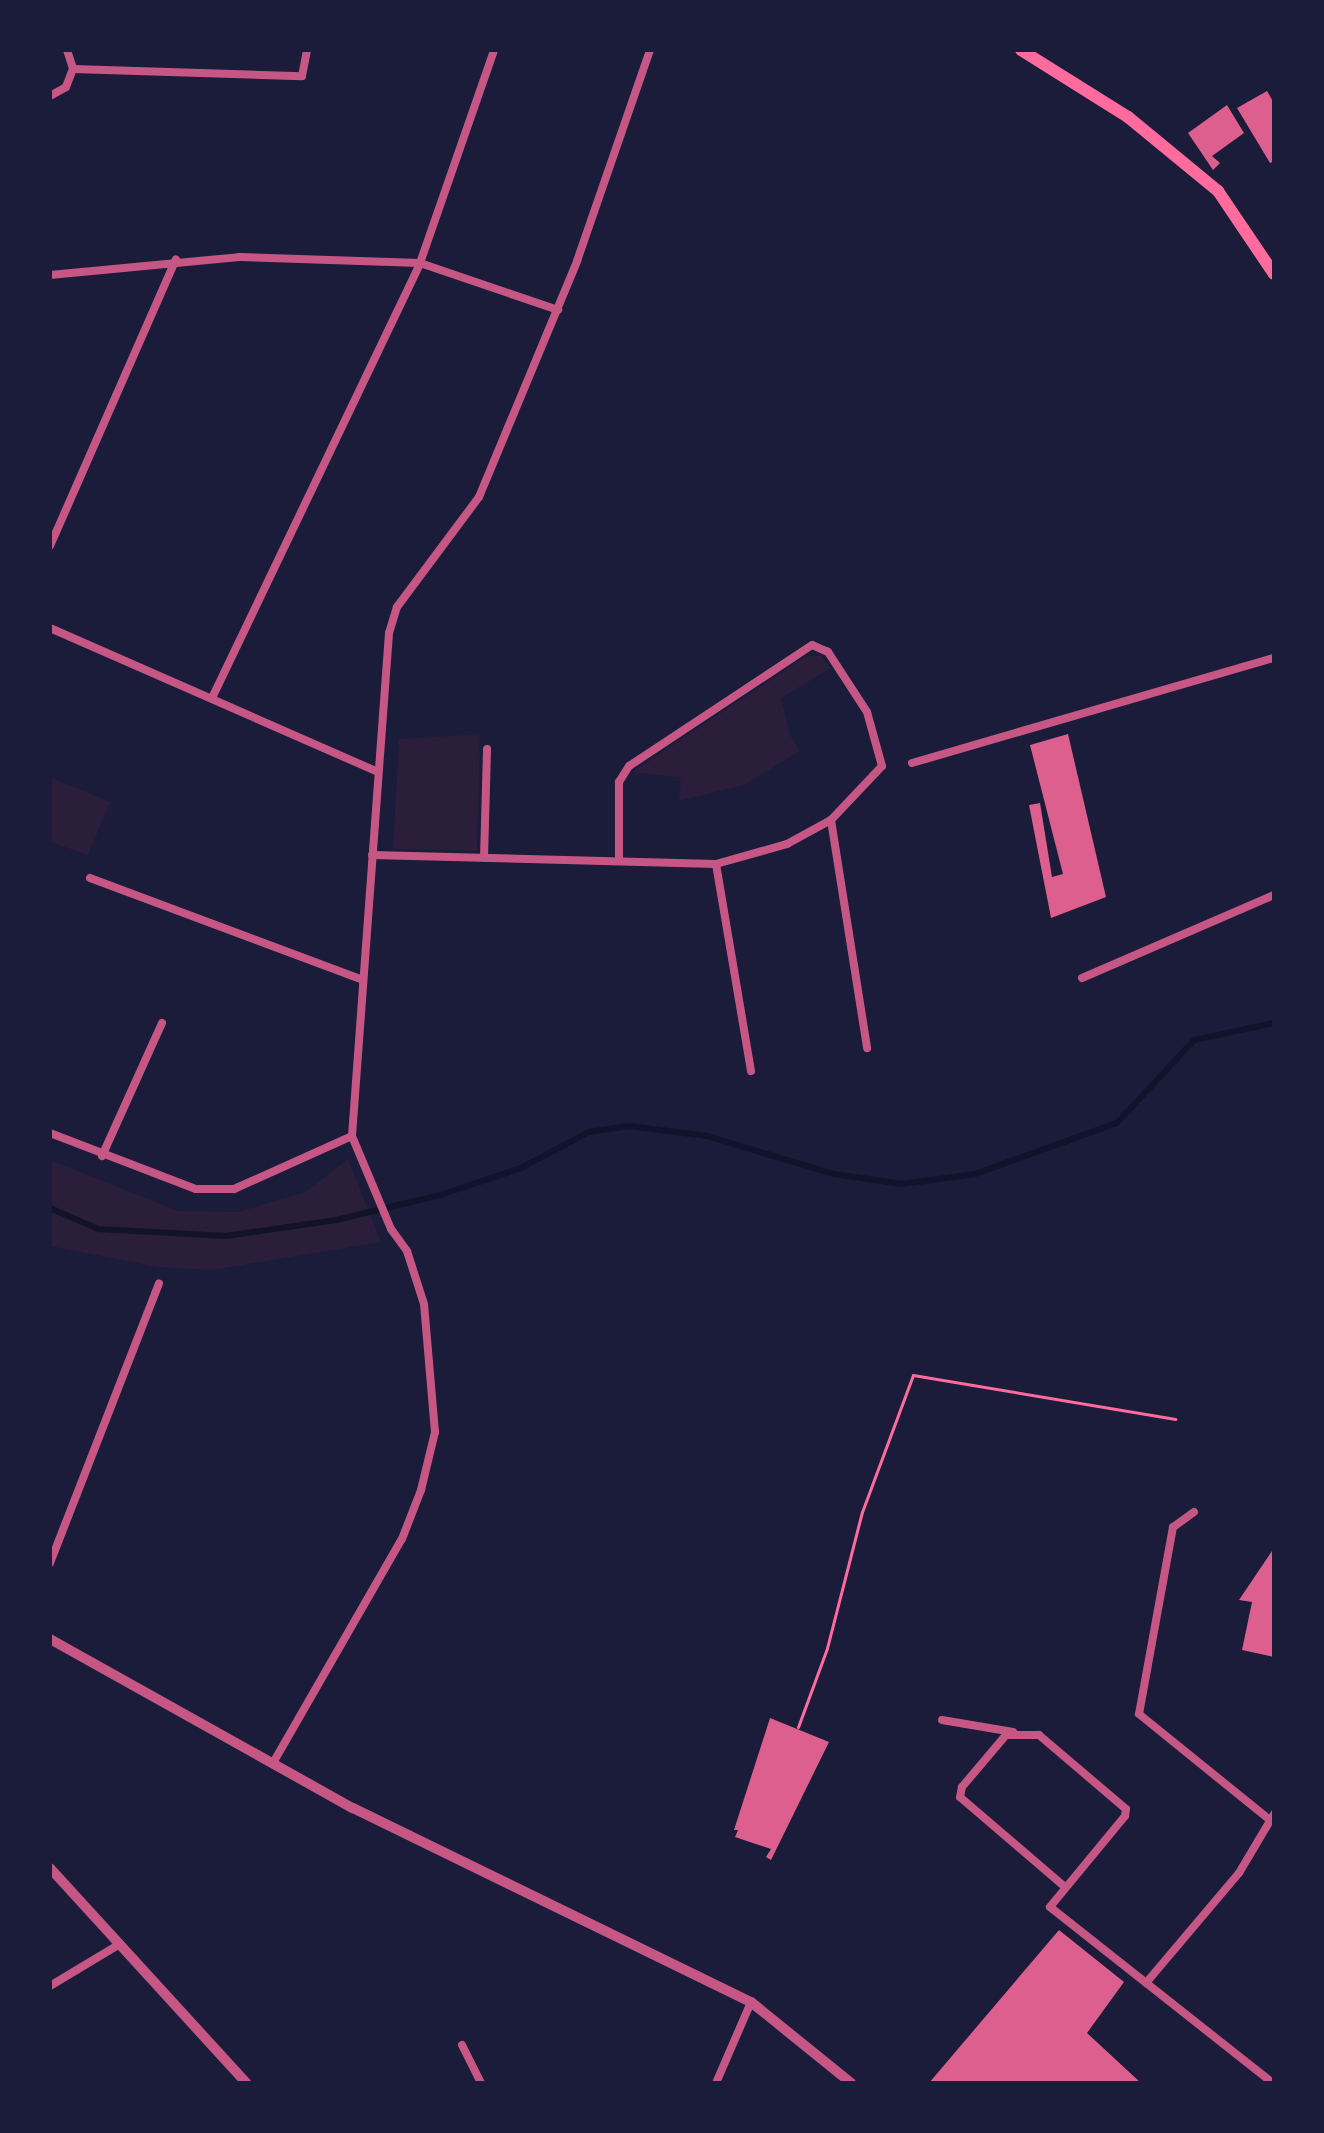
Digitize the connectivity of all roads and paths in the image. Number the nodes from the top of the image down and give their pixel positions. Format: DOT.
graph roads {
  1 [pos="67,50"];
  2 [pos="307,50"];
  3 [pos="494,50"];
  4 [pos="650,50"];
  5 [pos="1029,52"];
  6 [pos="73,69"];
  7 [pos="50,96"];
  8 [pos="176,259"];
  9 [pos="420,263"];
  10 [pos="1274,274"];
  11 [pos="50,275"];
  12 [pos="558,310"];
  13 [pos="50,546"];
  14 [pos="50,628"];
  15 [pos="1274,658"];
  16 [pos="212,698"];
  17 [pos="487,749"];
  18 [pos="912,763"];
  19 [pos="378,772"];
  20 [pos="831,820"];
  21 [pos="372,855"];
  22 [pos="484,858"];
  23 [pos="619,861"];
  24 [pos="716,864"];
  25 [pos="90,878"];
  26 [pos="1274,895"];
  27 [pos="1082,978"];
  28 [pos="360,979"];
  29 [pos="162,1023"];
  30 [pos="867,1048"];
  31 [pos="751,1071"];
  32 [pos="50,1133"];
  33 [pos="352,1136"];
  34 [pos="102,1156"];
  35 [pos="159,1283"];
  36 [pos="1175,1419"];
  37 [pos="1194,1512"];
  38 [pos="50,1563"];
  39 [pos="50,1639"];
  40 [pos="942,1720"];
  41 [pos="798,1727"];
  42 [pos="1017,1732"];
  43 [pos="273,1763"];
  44 [pos="1272,1817"];
  45 [pos="50,1868"];
  46 [pos="1065,1887"];
  47 [pos="120,1944"];
  48 [pos="1146,1983"];
  49 [pos="50,1986"];
  50 [pos="751,2002"];
  51 [pos="462,2045"];
  52 [pos="246,2083"];
  53 [pos="481,2083"];
  54 [pos="716,2083"];
  55 [pos="851,2083"];
  56 [pos="1273,2083"];
  1 -- 6 [label="street"];
  2 -- 6 [label="street"];
  3 -- 9 [label="street"];
  4 -- 12 [label="street"];
  5 -- 10 [label="main road"];
  6 -- 7 [label="street"];
  8 -- 9 [label="street"];
  8 -- 11 [label="street"];
  8 -- 13 [label="street"];
  9 -- 12 [label="street"];
  9 -- 16 [label="street"];
  12 -- 19 [label="street"];
  14 -- 16 [label="street"];
  15 -- 18 [label="street"];
  16 -- 19 [label="street"];
  17 -- 22 [label="street"];
  19 -- 21 [label="street"];
  20 -- 23 [label="street"];
  20 -- 24 [label="street"];
  20 -- 30 [label="street"];
  21 -- 22 [label="street"];
  21 -- 28 [label="street"];
  22 -- 23 [label="street"];
  23 -- 24 [label="street"];
  24 -- 31 [label="street"];
  25 -- 28 [label="street"];
  26 -- 27 [label="street"];
  28 -- 33 [label="street"];
  29 -- 34 [label="street"];
  32 -- 34 [label="street"];
  33 -- 34 [label="street"];
  33 -- 43 [label="street"];
  35 -- 38 [label="street"];
  36 -- 41 [label="path"];
  37 -- 44 [label="street"];
  39 -- 43 [label="street"];
  40 -- 42 [label="street"];
  42 -- 46 [label="street"];
  42 -- 46 [label="street"];
  43 -- 50 [label="street"];
  44 -- 48 [label="street"];
  45 -- 47 [label="street"];
  46 -- 48 [label="street"];
  47 -- 49 [label="street"];
  47 -- 52 [label="street"];
  48 -- 56 [label="street"];
  50 -- 54 [label="street"];
  50 -- 55 [label="street"];
  51 -- 53 [label="street"];
}
